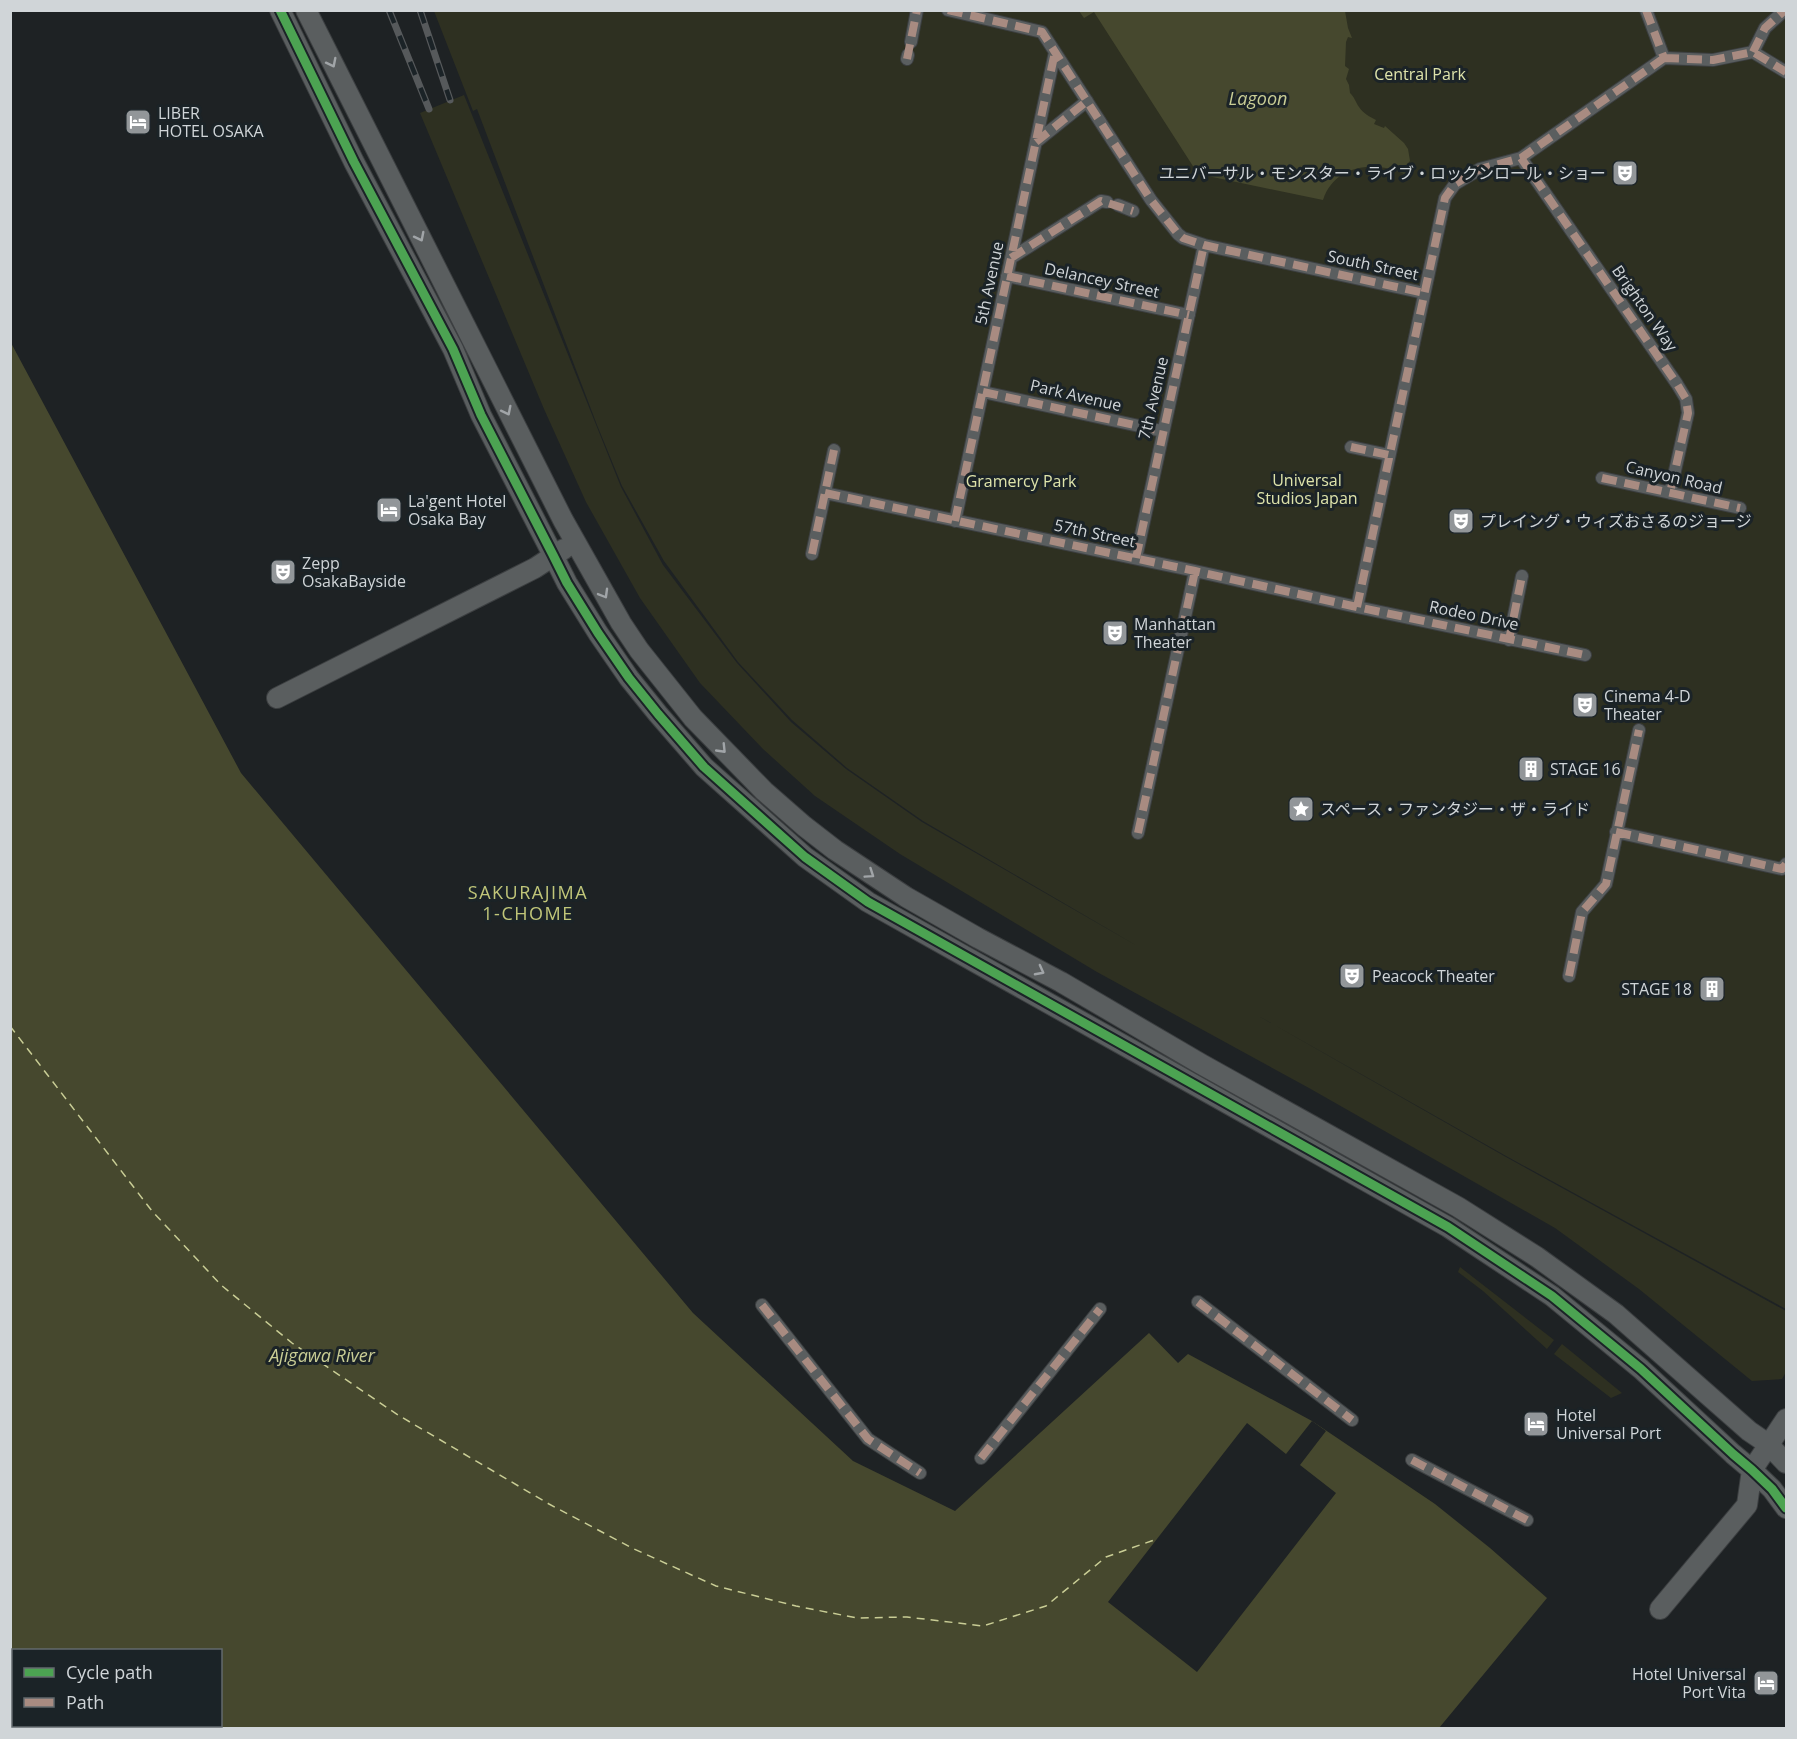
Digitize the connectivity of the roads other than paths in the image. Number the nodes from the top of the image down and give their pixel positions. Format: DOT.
graph roads {
  1 [pos="280,10"];
  2 [pos="306,10"];
  3 [pos="917,10"];
  4 [pos="948,10"];
  5 [pos="1646,10"];
  6 [pos="1785,10"];
  7 [pos="909,52"];
  8 [pos="1055,52"];
  9 [pos="1753,52"];
  10 [pos="1664,58"];
  11 [pos="1786,72"];
  12 [pos="1087,101"];
  13 [pos="1036,142"];
  14 [pos="1521,158"];
  15 [pos="1133,211"];
  16 [pos="1204,244"];
  17 [pos="1011,258"];
  18 [pos="1007,276"];
  19 [pos="1424,293"];
  20 [pos="1189,315"];
  21 [pos="983,392"];
  22 [pos="1162,431"];
  23 [pos="1351,447"];
  24 [pos="834,450"];
  25 [pos="1389,455"];
  26 [pos="1602,478"];
  27 [pos="825,493"];
  28 [pos="1670,493"];
  29 [pos="1740,508"];
  30 [pos="955,521"];
  31 [pos="575,543"];
  32 [pos="812,554"];
  33 [pos="553,555"];
  34 [pos="1136,558"];
  35 [pos="1195,571"];
  36 [pos="1522,576"];
  37 [pos="1357,607"];
  38 [pos="1509,640"];
  39 [pos="1585,655"];
  40 [pos="276,698"];
  41 [pos="1639,730"];
  42 [pos="1616,832"];
  43 [pos="1138,833"];
  44 [pos="1786,864"];
  45 [pos="1569,976"];
  46 [pos="1198,1302"];
  47 [pos="762,1305"];
  48 [pos="1100,1309"];
  49 [pos="1786,1419"];
  50 [pos="1352,1420"];
  51 [pos="1768,1444"];
  52 [pos="981,1458"];
  53 [pos="1412,1460"];
  54 [pos="1786,1464"];
  55 [pos="1786,1468"];
  56 [pos="1752,1470"];
  57 [pos="920,1473"];
  58 [pos="1772,1489"];
  59 [pos="1747,1504"];
  60 [pos="1786,1508"];
  61 [pos="1527,1520"];
  62 [pos="1660,1609"];
  1 -- 33 [label="street"];
  2 -- 31 [label="street, one-way"];
  3 -- 7 [label="street"];
  4 -- 8 [label="street, South Street"];
  5 -- 10 [label="street"];
  6 -- 9 [label="street"];
  8 -- 12 [label="street, South Street"];
  8 -- 13 [label="street, 5th Avenue"];
  9 -- 10 [label="street"];
  9 -- 11 [label="street"];
  10 -- 14 [label="street, South Street"];
  12 -- 13 [label="street"];
  12 -- 16 [label="street, South Street"];
  13 -- 17 [label="street, 5th Avenue"];
  14 -- 19 [label="street, South Street"];
  14 -- 28 [label="street, Brighton Way"];
  15 -- 17 [label="street"];
  16 -- 19 [label="street, South Street"];
  16 -- 20 [label="street, 7th Avenue"];
  17 -- 18 [label="street, 5th Avenue"];
  18 -- 20 [label="street, Delancey Street"];
  18 -- 21 [label="street, 5th Avenue"];
  19 -- 25 [label="street"];
  20 -- 22 [label="street, 7th Avenue"];
  21 -- 22 [label="street, Park Avenue"];
  21 -- 30 [label="street, 5th Avenue"];
  22 -- 34 [label="street, 7th Avenue"];
  23 -- 25 [label="street"];
  24 -- 27 [label="street"];
  25 -- 37 [label="street"];
  26 -- 28 [label="street, Canyon Road"];
  27 -- 30 [label="street, 57th Street"];
  27 -- 32 [label="street"];
  28 -- 29 [label="street, Canyon Road"];
  30 -- 34 [label="street, 57th Street"];
  31 -- 33 [label="street"];
  31 -- 51 [label="street, one-way"];
  33 -- 40 [label="street"];
  33 -- 56 [label="street"];
  34 -- 35 [label="street, 57th Street"];
  35 -- 37 [label="street, 57th Street"];
  35 -- 43 [label="street"];
  36 -- 38 [label="street"];
  37 -- 38 [label="street, Rodeo Drive"];
  38 -- 39 [label="street, Rodeo Drive"];
  41 -- 42 [label="street"];
  42 -- 44 [label="street"];
  42 -- 45 [label="street"];
  46 -- 50 [label="street"];
  47 -- 57 [label="street"];
  48 -- 52 [label="street"];
  49 -- 51 [label="street"];
  51 -- 54 [label="street"];
  51 -- 56 [label="street"];
  53 -- 61 [label="street"];
  55 -- 58 [label="street"];
  56 -- 58 [label="street"];
  56 -- 59 [label="street"];
  58 -- 59 [label="street"];
  58 -- 60 [label="street"];
  59 -- 62 [label="street"];
}
